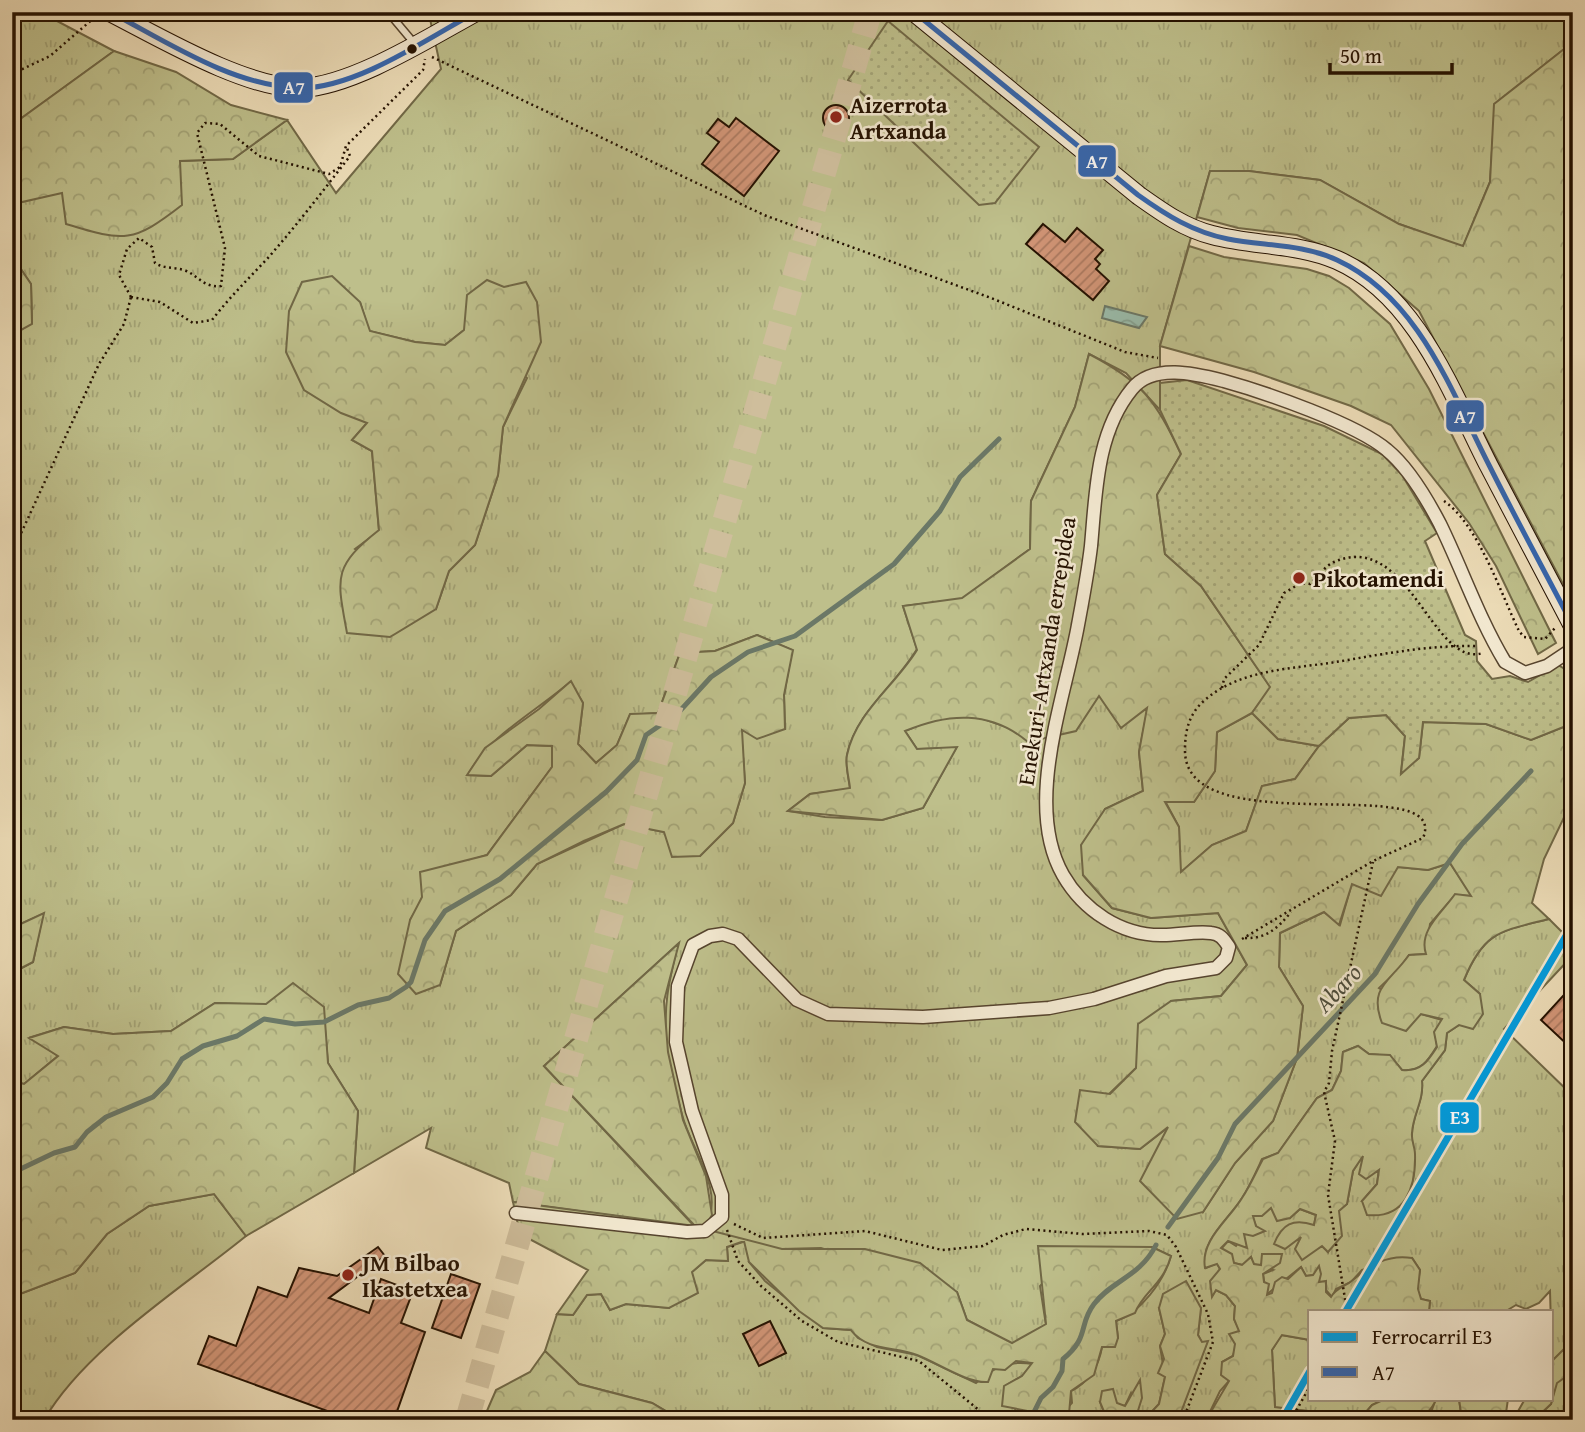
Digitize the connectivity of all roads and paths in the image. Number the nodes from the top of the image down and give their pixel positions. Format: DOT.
graph roads {
  1 [pos="387,12"];
  2 [pos="476,12"];
  3 [pos="914,12"];
  4 [pos="103,15"];
  5 [pos="419,48"];
  6 [pos="12,74"];
  7 [pos="346,146"];
  8 [pos="131,298"];
  9 [pos="1159,358"];
  10 [pos="1438,497"];
  11 [pos="12,553"];
  12 [pos="1565,625"];
  13 [pos="1451,645"];
  14 [pos="1572,649"];
  15 [pos="1222,688"];
  16 [pos="1373,861"];
  17 [pos="1292,911"];
  18 [pos="1245,938"];
  19 [pos="1229,947"];
  20 [pos="516,1213"];
  21 [pos="722,1217"];
  22 [pos="1347,1310"];
  23 [pos="1308,1390"];
  24 [pos="991,1420"];
  25 [pos="1183,1420"];
  26 [pos="1291,1420"];
  1 -- 5 [label="lane"];
  2 -- 5 [label="street"];
  3 -- 12 [label="street"];
  4 -- 5 [label="street"];
  4 -- 6 [label="path"];
  5 -- 7 [label="path"];
  5 -- 9 [label="path"];
  7 -- 8 [label="path"];
  7 -- 8 [label="path"];
  8 -- 11 [label="path"];
  10 -- 12 [label="path"];
  13 -- 13 [label="path"];
  13 -- 15 [label="path"];
  13 -- 15 [label="path"];
  14 -- 19 [label="street, Enekuri-Artxanda errepidea"];
  15 -- 16 [label="path"];
  16 -- 17 [label="path"];
  16 -- 22 [label="path"];
  17 -- 18 [label="path"];
  17 -- 18 [label="path"];
  18 -- 19 [label="path"];
  19 -- 21 [label="street"];
  20 -- 21 [label="street"];
  21 -- 24 [label="path"];
  21 -- 25 [label="path"];
  23 -- 26 [label="path"];
}
